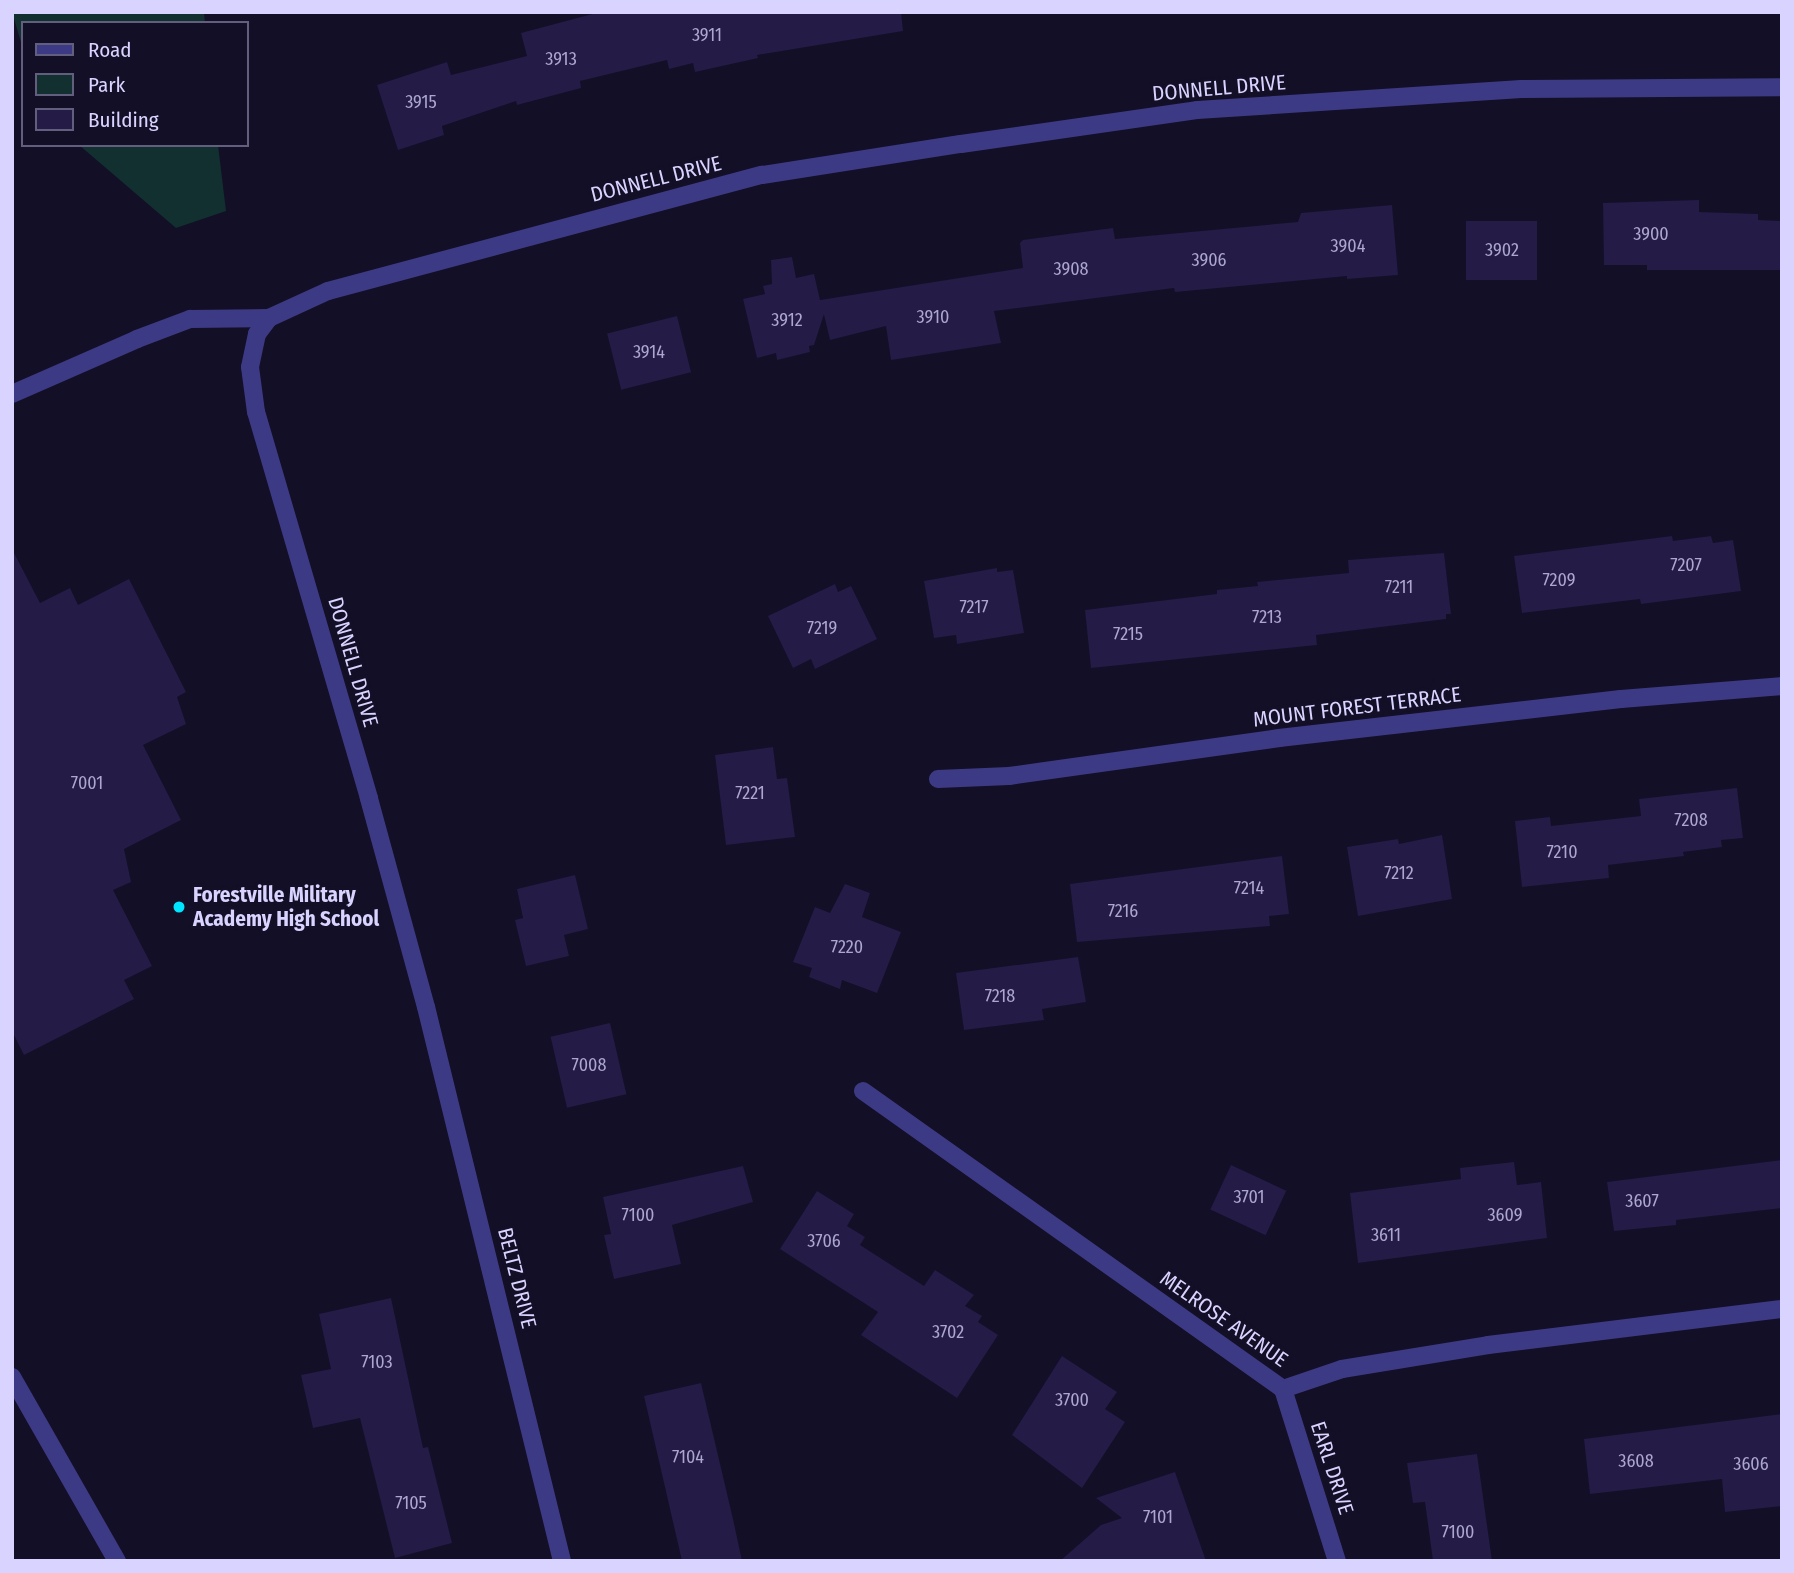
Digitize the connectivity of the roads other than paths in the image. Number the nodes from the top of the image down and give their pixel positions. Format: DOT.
graph roads {
  1 [pos="1782,87"];
  2 [pos="269,318"];
  3 [pos="12,394"];
  4 [pos="1782,686"];
  5 [pos="937,779"];
  6 [pos="426,1007"];
  7 [pos="863,1091"];
  8 [pos="1782,1309"];
  9 [pos="12,1377"];
  10 [pos="1283,1389"];
  11 [pos="117,1561"];
  12 [pos="562,1561"];
  13 [pos="1337,1561"];
  1 -- 2 [label="street, DONNELL DRIVE"];
  2 -- 3 [label="street"];
  2 -- 6 [label="street, DONNELL DRIVE"];
  4 -- 5 [label="street, MOUNT FOREST TERRACE"];
  6 -- 12 [label="street, BELTZ DRIVE"];
  7 -- 10 [label="street, MELROSE AVENUE"];
  8 -- 10 [label="street, MELROSE AVENUE"];
  9 -- 11 [label="street"];
  10 -- 13 [label="street, EARL DRIVE"];
}
